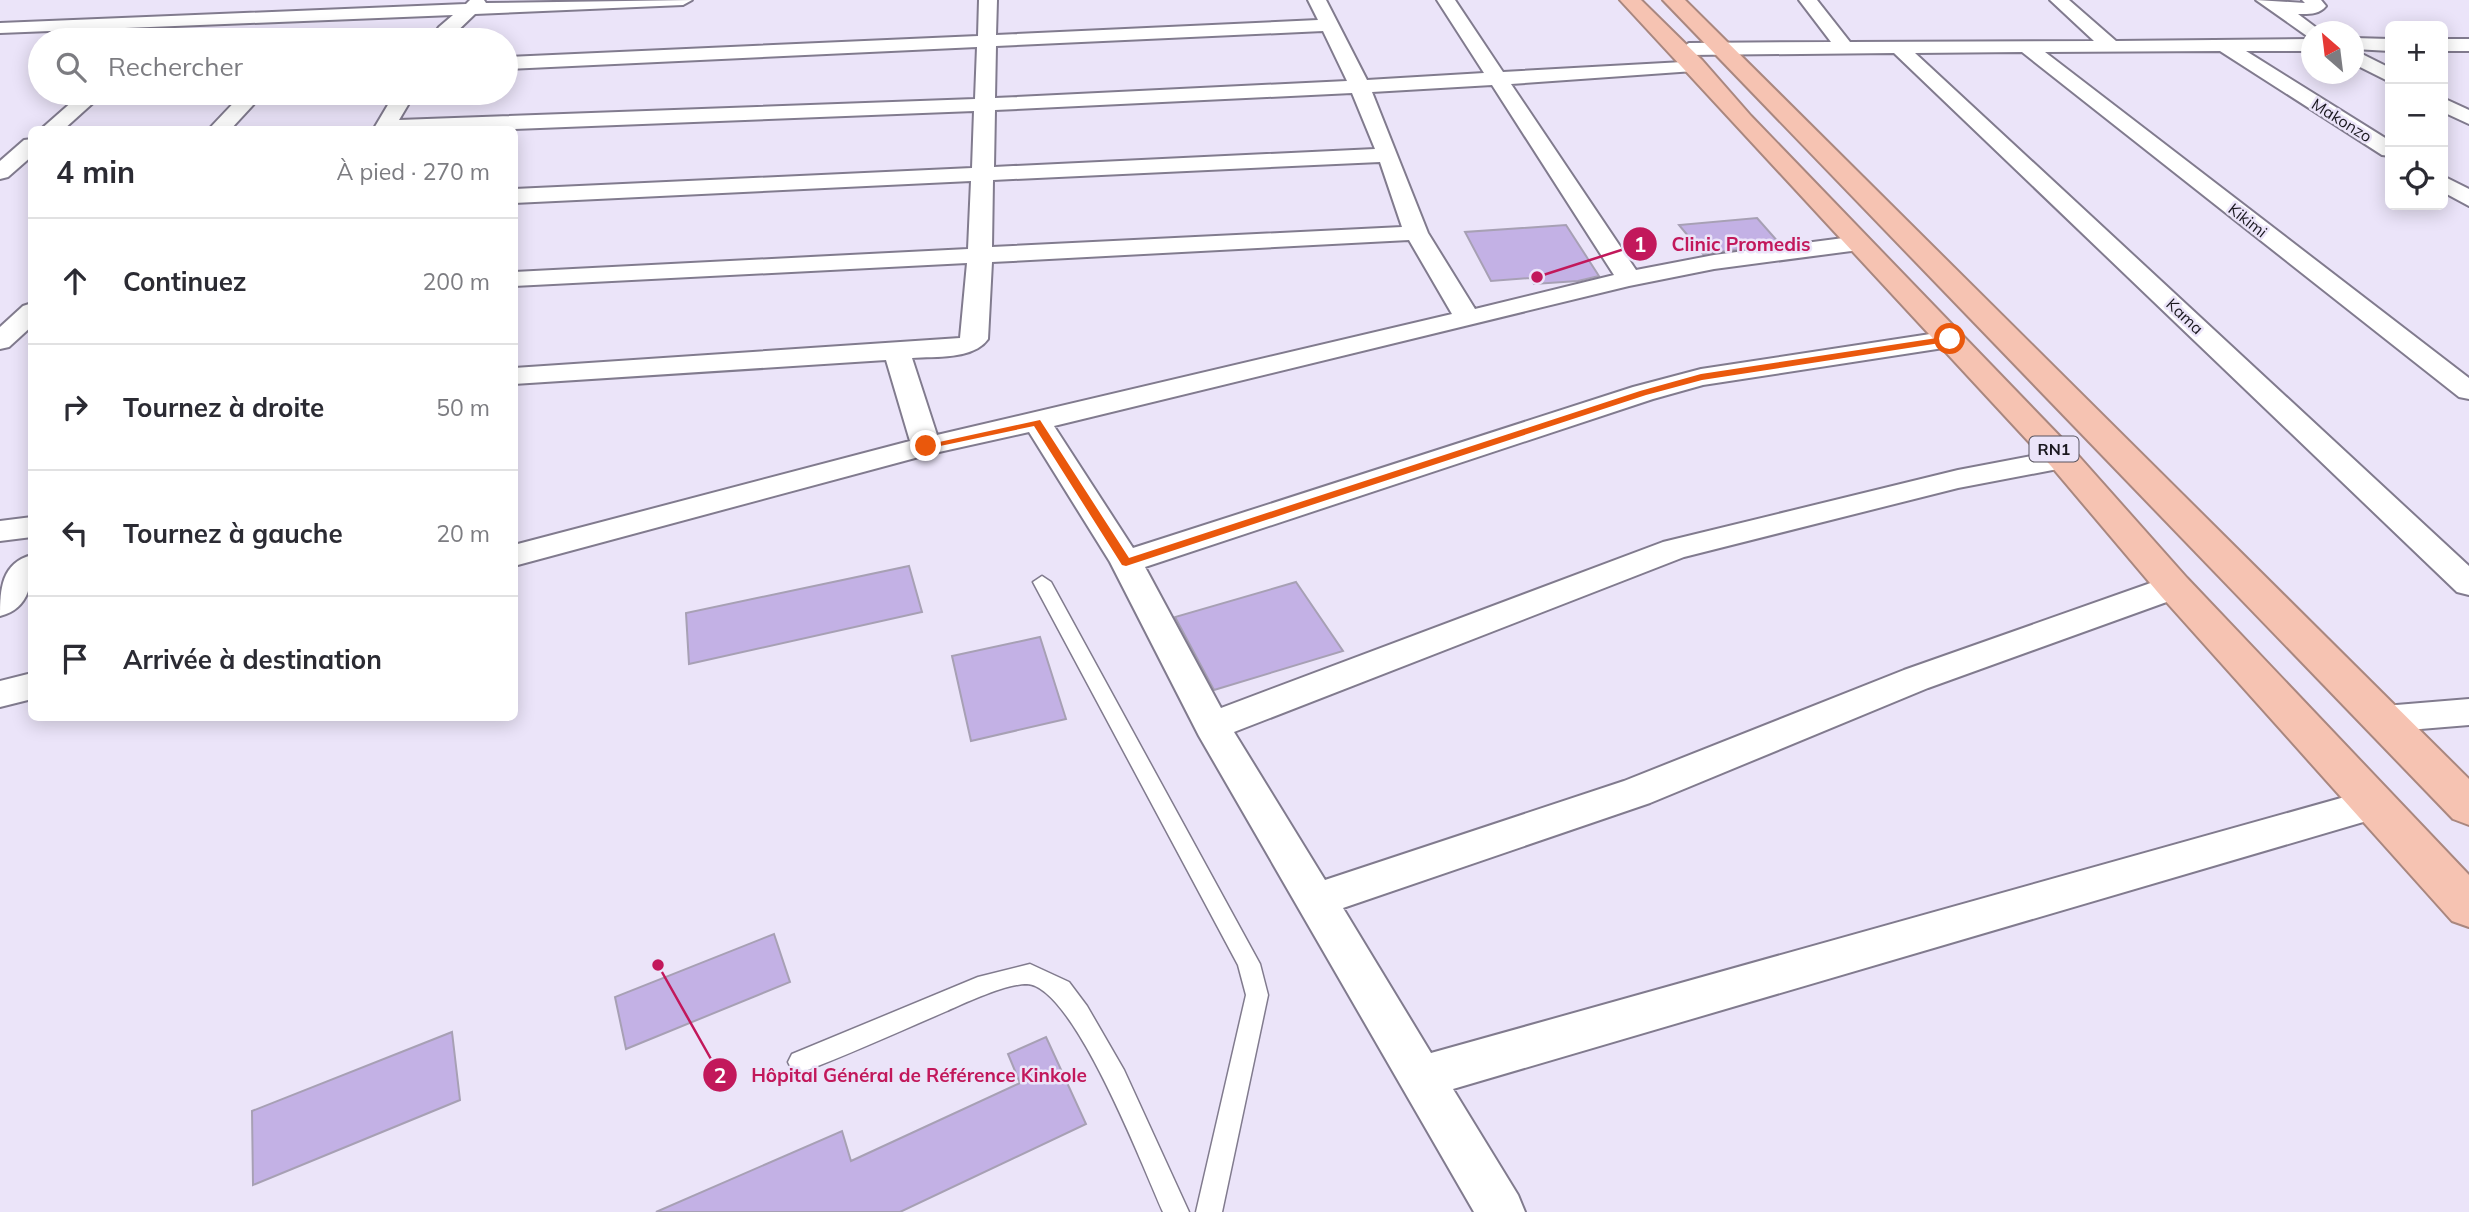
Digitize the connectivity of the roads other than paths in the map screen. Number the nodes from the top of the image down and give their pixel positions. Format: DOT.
graph roads {
  1 [pos="683,0"];
  2 [pos="988,0"];
  3 [pos="1317,0"];
  4 [pos="1446,0"];
  5 [pos="1630,0"];
  6 [pos="1674,0"];
  7 [pos="1808,0"];
  8 [pos="2059,0"];
  9 [pos="2311,0"];
  10 [pos="2271,4"];
  11 [pos="475,5"];
  12 [pos="17,7"];
  13 [pos="333,13"];
  14 [pos="181,20"];
  15 [pos="0,21"];
  16 [pos="2301,24"];
  17 [pos="1329,25"];
  18 [pos="36,26"];
  19 [pos="0,27"];
  20 [pos="33,28"];
  21 [pos="171,28"];
  22 [pos="318,28"];
  23 [pos="451,28"];
  24 [pos="28,32"];
  25 [pos="987,41"];
  26 [pos="2364,44"];
  27 [pos="2110,45"];
  28 [pos="2222,45"];
  29 [pos="2301,45"];
  30 [pos="2385,45"];
  31 [pos="2448,45"];
  32 [pos="2469,45"];
  33 [pos="9,46"];
  34 [pos="1844,47"];
  35 [pos="2028,48"];
  36 [pos="1900,49"];
  37 [pos="1698,54"];
  38 [pos="518,62"];
  39 [pos="2364,62"];
  40 [pos="2385,73"];
  41 [pos="1498,80"];
  42 [pos="1359,85"];
  43 [pos="986,104"];
  44 [pos="80,105"];
  45 [pos="242,105"];
  46 [pos="398,105"];
  47 [pos="2448,107"];
  48 [pos="2469,118"];
  49 [pos="55,126"];
  50 [pos="222,126"];
  51 [pos="385,126"];
  52 [pos="434,126"];
  53 [pos="2385,147"];
  54 [pos="28,148"];
  55 [pos="1388,155"];
  56 [pos="0,172"];
  57 [pos="983,174"];
  58 [pos="2448,186"];
  59 [pos="518,197"];
  60 [pos="2469,199"];
  61 [pos="1416,233"];
  62 [pos="1859,243"];
  63 [pos="980,256"];
  64 [pos="518,279"];
  65 [pos="1629,279"];
  66 [pos="28,315"];
  67 [pos="1467,317"];
  68 [pos="1950,339"];
  69 [pos="0,341"];
  70 [pos="896,350"];
  71 [pos="518,376"];
  72 [pos="2469,391"];
  73 [pos="1037,422"];
  74 [pos="926,446"];
  75 [pos="2063,459"];
  76 [pos="28,528"];
  77 [pos="0,531"];
  78 [pos="518,555"];
  79 [pos="1126,562"];
  80 [pos="28,570"];
  81 [pos="1042,582"];
  82 [pos="2469,584"];
  83 [pos="2174,587"];
  84 [pos="0,605"];
  85 [pos="28,687"];
  86 [pos="0,694"];
  87 [pos="2469,712"];
  88 [pos="2384,719"];
  89 [pos="1212,726"];
  90 [pos="2373,804"];
  91 [pos="2469,807"];
  92 [pos="1314,901"];
  93 [pos="2469,907"];
  94 [pos="800,1062"];
  95 [pos="1422,1077"];
  96 [pos="1176,1212"];
  97 [pos="1209,1212"];
  98 [pos="1501,1212"];
  1 -- 11 [label="street"];
  2 -- 25 [label="street"];
  3 -- 17 [label="street"];
  4 -- 41 [label="street"];
  5 -- 37 [label="highway, RN1"];
  6 -- 37 [label="highway, RN1"];
  7 -- 34 [label="street"];
  8 -- 27 [label="street"];
  9 -- 10 [label="street"];
  10 -- 16 [label="street"];
  11 -- 13 [label="street"];
  11 -- 23 [label="street"];
  12 -- 15 [label="street"];
  13 -- 14 [label="street"];
  13 -- 22 [label="street"];
  14 -- 18 [label="street"];
  14 -- 21 [label="street"];
  17 -- 25 [label="street"];
  17 -- 42 [label="street"];
  18 -- 19 [label="street"];
  18 -- 20 [label="street"];
  24 -- 33 [label="street"];
  25 -- 38 [label="street"];
  25 -- 43 [label="street"];
  26 -- 30 [label="street"];
  27 -- 28 [label="street"];
  27 -- 35 [label="street"];
  28 -- 29 [label="street"];
  28 -- 53 [label="street, Makonzo"];
  31 -- 32 [label="street"];
  34 -- 36 [label="street"];
  34 -- 37 [label="street"];
  35 -- 36 [label="street"];
  35 -- 72 [label="street, Kikimi"];
  36 -- 82 [label="street, Kama"];
  37 -- 41 [label="street"];
  37 -- 62 [label="highway, RN1"];
  37 -- 88 [label="highway, RN1"];
  39 -- 40 [label="street"];
  41 -- 42 [label="street"];
  41 -- 65 [label="street"];
  42 -- 43 [label="street"];
  42 -- 55 [label="street"];
  43 -- 52 [label="street"];
  43 -- 57 [label="street"];
  44 -- 49 [label="street"];
  45 -- 50 [label="street"];
  46 -- 51 [label="street"];
  47 -- 48 [label="street"];
  54 -- 56 [label="street"];
  55 -- 57 [label="street"];
  55 -- 61 [label="street"];
  57 -- 59 [label="street"];
  57 -- 63 [label="street"];
  58 -- 60 [label="street"];
  61 -- 63 [label="street"];
  61 -- 67 [label="street"];
  62 -- 65 [label="street"];
  62 -- 68 [label="highway, RN1"];
  63 -- 64 [label="street"];
  63 -- 70 [label="street"];
  65 -- 67 [label="street"];
  66 -- 69 [label="street"];
  67 -- 73 [label="street"];
  68 -- 75 [label="highway, RN1"];
  68 -- 79 [label="street"];
  70 -- 71 [label="street"];
  70 -- 74 [label="street"];
  73 -- 74 [label="street"];
  73 -- 79 [label="street"];
  74 -- 78 [label="street"];
  75 -- 83 [label="highway, RN1"];
  75 -- 89 [label="street"];
  76 -- 77 [label="street"];
  79 -- 89 [label="street"];
  80 -- 84 [label="street"];
  81 -- 97 [label="lane"];
  83 -- 90 [label="highway, RN1"];
  83 -- 92 [label="street"];
  85 -- 86 [label="street"];
  87 -- 88 [label="street"];
  88 -- 91 [label="highway, RN1"];
  89 -- 92 [label="street"];
  90 -- 93 [label="highway, RN1"];
  90 -- 95 [label="street"];
  92 -- 95 [label="street"];
  94 -- 96 [label="lane"];
  95 -- 98 [label="street"];
}
